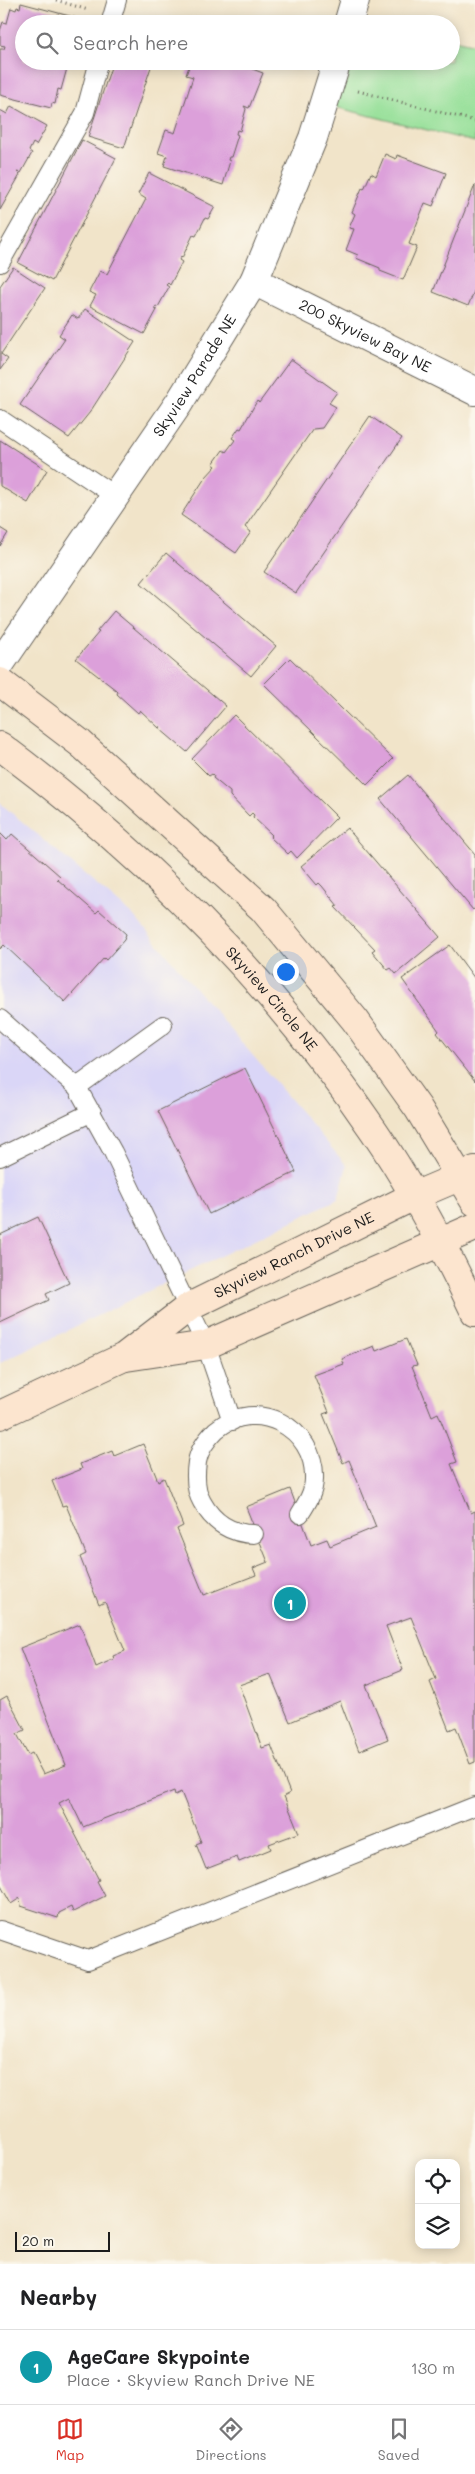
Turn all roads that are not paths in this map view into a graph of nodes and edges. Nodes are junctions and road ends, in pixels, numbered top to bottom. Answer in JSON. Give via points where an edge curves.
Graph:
{"nodes":[{"id":1,"x":117,"y":0,"type":"edge"},
{"id":2,"x":355,"y":0,"type":"edge"},
{"id":3,"x":113,"y":15,"type":"edge"},
{"id":4,"x":351,"y":15,"type":"edge"},
{"id":5,"x":97,"y":70,"type":"edge"},
{"id":6,"x":334,"y":73,"type":"edge"},
{"id":7,"x":0,"y":263,"type":"edge"},
{"id":8,"x":254,"y":281,"type":"junction"},
{"id":9,"x":475,"y":391,"type":"edge"},
{"id":10,"x":0,"y":419,"type":"edge"},
{"id":11,"x":115,"y":496,"type":"junction"},
{"id":12,"x":0,"y":664,"type":"edge"},
{"id":13,"x":0,"y":682,"type":"edge"},
{"id":14,"x":0,"y":746,"type":"edge"},
{"id":15,"x":0,"y":1019,"type":"edge"},
{"id":16,"x":163,"y":1025,"type":"dead end"},
{"id":17,"x":77,"y":1087,"type":"junction"},
{"id":18,"x":92,"y":1112,"type":"junction"},
{"id":19,"x":0,"y":1157,"type":"edge"},
{"id":20,"x":467,"y":1173,"type":"edge"},
{"id":21,"x":414,"y":1196,"type":"junction"},
{"id":22,"x":475,"y":1202,"type":"edge"},
{"id":23,"x":475,"y":1227,"type":"edge"},
{"id":24,"x":442,"y":1243,"type":"junction"},
{"id":25,"x":188,"y":1307,"type":"junction"},
{"id":26,"x":475,"y":1312,"type":"edge"},
{"id":27,"x":206,"y":1345,"type":"junction"},
{"id":28,"x":124,"y":1357,"type":"junction"},
{"id":29,"x":0,"y":1415,"type":"edge"},
{"id":30,"x":232,"y":1421,"type":"junction"},
{"id":31,"x":300,"y":1514,"type":"dead end"},
{"id":32,"x":254,"y":1534,"type":"dead end"},
{"id":33,"x":475,"y":1806,"type":"edge"},
{"id":34,"x":0,"y":1930,"type":"edge"}],
"edges":[{"from":1,"to":3,"type":"lane"},
{"from":2,"to":4,"type":"street"},
{"from":5,"to":7,"type":"lane","via":[[85,113]]},
{"from":6,"to":8,"type":"street","name":"Skyview Parade NE","via":[[313,138]]},
{"from":8,"to":9,"type":"street","name":"200 Skyview Bay NE"},
{"from":8,"to":11,"type":"street","name":"Skyview Parade NE","via":[[180,403]]},
{"from":10,"to":11,"type":"lane"},
{"from":11,"to":12,"type":"street","name":"Skyview Parade NE"},
{"from":13,"to":20,"type":"street","via":[[80,743],[262,909],[355,1020]]},
{"from":14,"to":21,"type":"street","name":"Skyview Circle NE","via":[[69,799],[223,942],[314,1050],[374,1131]]},
{"from":15,"to":17,"type":"lane"},
{"from":16,"to":17,"type":"lane"},
{"from":17,"to":18,"type":"lane"},
{"from":18,"to":19,"type":"lane"},
{"from":18,"to":25,"type":"lane"},
{"from":20,"to":21,"type":"street","name":"Skyview Ranch Drive NE"},
{"from":20,"to":22,"type":"street"},
{"from":21,"to":24,"type":"street","name":"Skyview Circle NE"},
{"from":21,"to":25,"type":"street","name":"Skyview Ranch Drive NE"},
{"from":23,"to":24,"type":"street","name":"Skyview Ranch Drive NE"},
{"from":24,"to":26,"type":"street","name":"Skyview Circle NE"},
{"from":24,"to":27,"type":"street","name":"Skyview Ranch Drive NE"},
{"from":25,"to":27,"type":"lane"},
{"from":25,"to":28,"type":"street","name":"Skyview Ranch Drive NE"},
{"from":27,"to":28,"type":"street","name":"Skyview Ranch Drive NE"},
{"from":27,"to":30,"type":"lane"},
{"from":28,"to":29,"type":"street","name":"Skyview Ranch Drive NE"},
{"from":30,"to":31,"type":"lane","via":[[243,1416],[279,1420],[295,1430],[306,1445],[313,1462],[314,1481],[310,1499]]},
{"from":30,"to":32,"type":"lane","via":[[208,1438],[198,1456],[195,1476],[199,1496],[209,1514],[225,1527]]},
{"from":33,"to":34,"type":"lane","via":[[88,1960]]}]}
